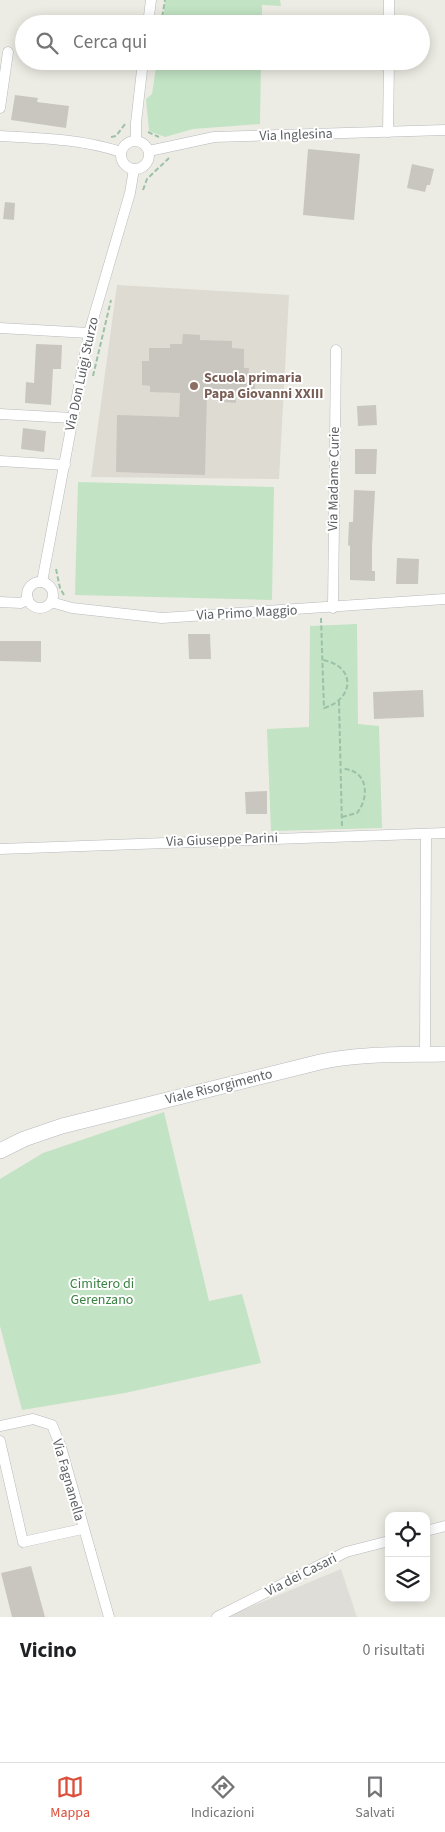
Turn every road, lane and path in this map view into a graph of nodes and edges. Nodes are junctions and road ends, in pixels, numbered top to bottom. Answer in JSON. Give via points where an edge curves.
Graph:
{"nodes":[{"id":1,"x":151,"y":0,"type":"edge"},
{"id":2,"x":165,"y":0,"type":"edge"},
{"id":3,"x":389,"y":0,"type":"edge"},
{"id":4,"x":149,"y":15,"type":"edge"},
{"id":5,"x":162,"y":15,"type":"edge"},
{"id":6,"x":389,"y":15,"type":"edge"},
{"id":7,"x":8,"y":52,"type":"dead end"},
{"id":8,"x":142,"y":70,"type":"edge"},
{"id":9,"x":389,"y":70,"type":"edge"},
{"id":10,"x":0,"y":108,"type":"edge"},
{"id":11,"x":445,"y":130,"type":"edge"},
{"id":12,"x":388,"y":132,"type":"junction"},
{"id":13,"x":0,"y":136,"type":"edge"},
{"id":14,"x":136,"y":140,"type":"junction"},
{"id":15,"x":167,"y":146,"type":"junction"},
{"id":16,"x":121,"y":152,"type":"junction"},
{"id":17,"x":149,"y":152,"type":"junction"},
{"id":18,"x":134,"y":169,"type":"junction"},
{"id":19,"x":141,"y":194,"type":"dead end"},
{"id":20,"x":113,"y":293,"type":"dead end"},
{"id":21,"x":0,"y":328,"type":"edge"},
{"id":22,"x":89,"y":333,"type":"junction"},
{"id":23,"x":336,"y":350,"type":"dead end"},
{"id":24,"x":91,"y":383,"type":"dead end"},
{"id":25,"x":0,"y":414,"type":"edge"},
{"id":26,"x":72,"y":418,"type":"junction"},
{"id":27,"x":0,"y":461,"type":"edge"},
{"id":28,"x":64,"y":465,"type":"junction"},
{"id":29,"x":56,"y":566,"type":"dead end"},
{"id":30,"x":42,"y":582,"type":"junction"},
{"id":31,"x":28,"y":599,"type":"junction"},
{"id":32,"x":445,"y":599,"type":"edge"},
{"id":33,"x":0,"y":602,"type":"edge"},
{"id":34,"x":51,"y":602,"type":"junction"},
{"id":35,"x":72,"y":608,"type":"junction"},
{"id":36,"x":333,"y":608,"type":"junction"},
{"id":37,"x":321,"y":609,"type":"junction"},
{"id":38,"x":322,"y":660,"type":"junction"},
{"id":39,"x":339,"y":701,"type":"junction"},
{"id":40,"x":342,"y":770,"type":"junction"},
{"id":41,"x":342,"y":817,"type":"junction"},
{"id":42,"x":445,"y":833,"type":"edge"},
{"id":43,"x":426,"y":834,"type":"junction"},
{"id":44,"x":342,"y":835,"type":"junction"},
{"id":45,"x":0,"y":849,"type":"edge"},
{"id":46,"x":425,"y":1054,"type":"junction"},
{"id":47,"x":445,"y":1054,"type":"edge"},
{"id":48,"x":0,"y":1151,"type":"edge"},
{"id":49,"x":0,"y":1426,"type":"edge"},
{"id":50,"x":0,"y":1441,"type":"edge"},
{"id":51,"x":445,"y":1526,"type":"edge"},
{"id":52,"x":82,"y":1530,"type":"junction"},
{"id":53,"x":430,"y":1530,"type":"edge"},
{"id":54,"x":385,"y":1542,"type":"edge"},
{"id":55,"x":109,"y":1617,"type":"edge"},
{"id":56,"x":217,"y":1617,"type":"edge"}],
"edges":[{"from":1,"to":4,"type":"street"},
{"from":2,"to":5,"type":"path"},
{"from":3,"to":6,"type":"street"},
{"from":7,"to":10,"type":"street"},
{"from":8,"to":14,"type":"street"},
{"from":9,"to":12,"type":"street"},
{"from":11,"to":12,"type":"street","name":"Via Inglesina"},
{"from":12,"to":15,"type":"street","name":"Via Inglesina","via":[[214,137]]},
{"from":13,"to":16,"type":"street","via":[[67,140]]},
{"from":14,"to":16,"type":"street","via":[[127,143]]},
{"from":14,"to":17,"type":"street","via":[[144,143]]},
{"from":15,"to":17,"type":"street","name":"Via Inglesina"},
{"from":15,"to":19,"type":"path","via":[[169,159],[147,179]]},
{"from":16,"to":18,"type":"street","via":[[122,162]]},
{"from":17,"to":18,"type":"street","via":[[147,163]]},
{"from":18,"to":22,"type":"street","name":"Via Don Luigi Sturzo"},
{"from":20,"to":24,"type":"path"},
{"from":21,"to":22,"type":"street"},
{"from":22,"to":26,"type":"street","name":"Via Don Luigi Sturzo"},
{"from":23,"to":36,"type":"street","name":"Via Madame Curie"},
{"from":25,"to":26,"type":"street"},
{"from":26,"to":28,"type":"street","name":"Via Don Luigi Sturzo"},
{"from":27,"to":28,"type":"street"},
{"from":28,"to":30,"type":"street","name":"Via Don Luigi Sturzo"},
{"from":29,"to":35,"type":"path","via":[[60,588],[73,600]]},
{"from":30,"to":31,"type":"street","via":[[29,588]]},
{"from":30,"to":34,"type":"street","via":[[52,590]]},
{"from":31,"to":33,"type":"street","via":[[21,603]]},
{"from":31,"to":34,"type":"street","via":[[33,606],[40,608]]},
{"from":32,"to":36,"type":"street","name":"Via Primo Maggio"},
{"from":34,"to":35,"type":"street","name":"Via Primo Maggio"},
{"from":35,"to":37,"type":"street","name":"Via Primo Maggio","via":[[162,618]]},
{"from":36,"to":37,"type":"street","name":"Via Primo Maggio"},
{"from":37,"to":38,"type":"path"},
{"from":38,"to":39,"type":"path","via":[[334,662],[346,674],[347,690]]},
{"from":38,"to":39,"type":"path","via":[[324,708]]},
{"from":39,"to":40,"type":"path"},
{"from":40,"to":41,"type":"path"},
{"from":40,"to":41,"type":"path","via":[[363,780],[366,800],[357,813]]},
{"from":41,"to":44,"type":"path"},
{"from":42,"to":43,"type":"street","name":"Via Giuseppe Parini"},
{"from":43,"to":44,"type":"street","name":"Via Giuseppe Parini"},
{"from":43,"to":46,"type":"street"},
{"from":44,"to":45,"type":"street","name":"Via Giuseppe Parini"},
{"from":46,"to":47,"type":"street","name":"Viale Risorgimento"},
{"from":46,"to":48,"type":"street","name":"Viale Risorgimento","via":[[345,1057],[320,1062],[62,1126]]},
{"from":49,"to":52,"type":"street","name":"Via Fagnanella","via":[[34,1419],[52,1425]]},
{"from":50,"to":52,"type":"street","name":"Via Fagnanella","via":[[23,1542]]},
{"from":51,"to":53,"type":"street"},
{"from":52,"to":55,"type":"street","name":"Via Fagnanella"},
{"from":54,"to":56,"type":"street","name":"Via dei Casari","via":[[346,1552]]}]}
